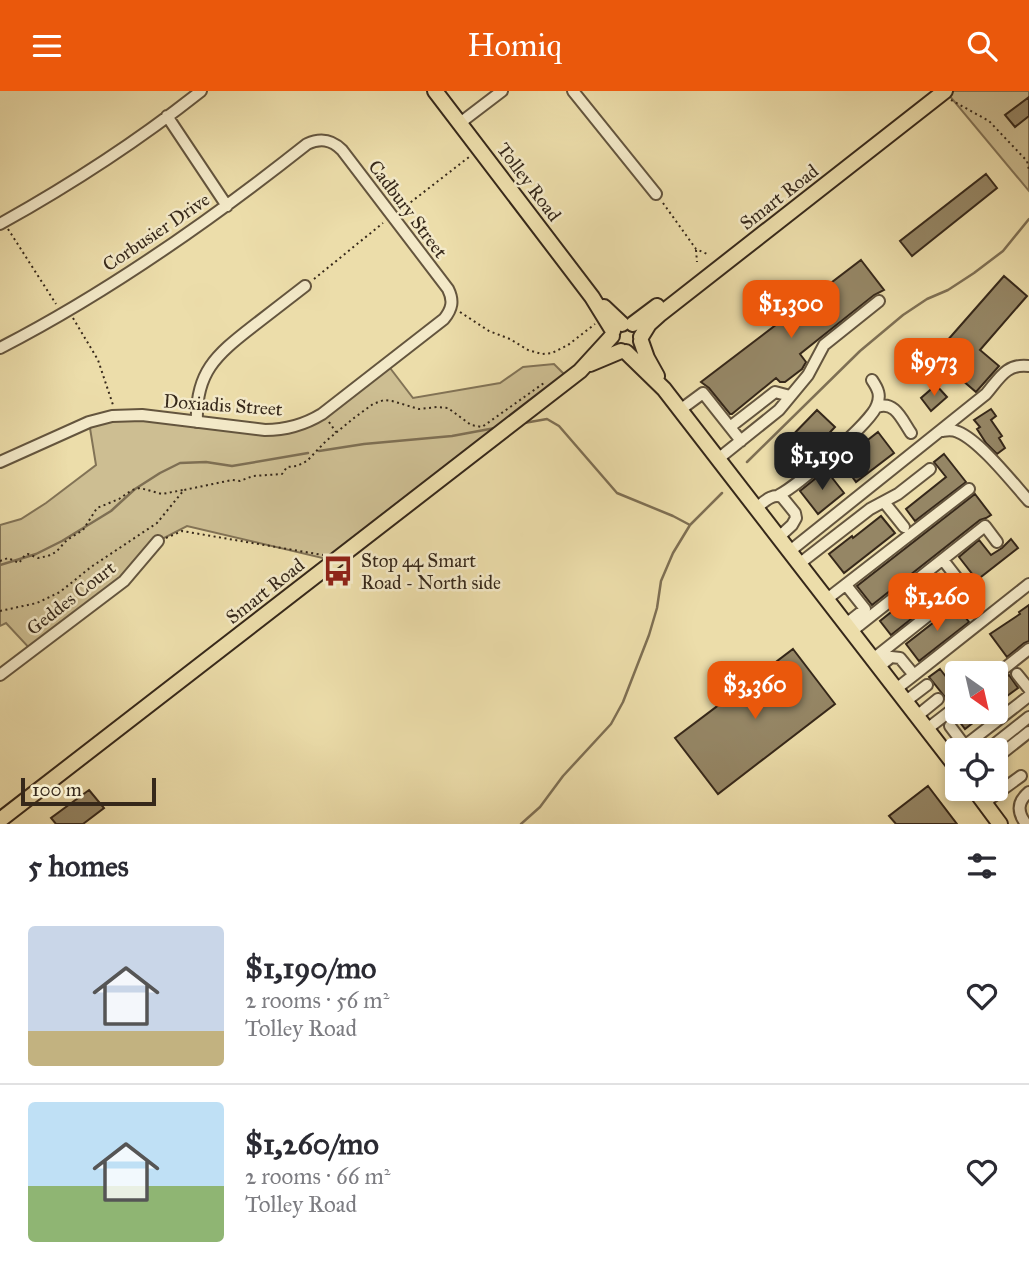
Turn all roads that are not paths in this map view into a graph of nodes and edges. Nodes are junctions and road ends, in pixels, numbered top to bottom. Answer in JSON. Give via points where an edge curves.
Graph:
{"nodes":[{"id":1,"x":201,"y":91,"type":"edge"},
{"id":2,"x":435,"y":91,"type":"edge"},
{"id":3,"x":502,"y":91,"type":"edge"},
{"id":4,"x":573,"y":91,"type":"edge"},
{"id":5,"x":934,"y":91,"type":"edge"},
{"id":6,"x":947,"y":95,"type":"edge"},
{"id":7,"x":167,"y":116,"type":"junction"},
{"id":8,"x":460,"y":123,"type":"junction"},
{"id":9,"x":326,"y":140,"type":"joint"},
{"id":10,"x":656,"y":194,"type":"road end"},
{"id":11,"x":227,"y":206,"type":"junction"},
{"id":12,"x":2,"y":223,"type":"edge"},
{"id":13,"x":305,"y":286,"type":"dead end"},
{"id":14,"x":878,"y":301,"type":"dead end"},
{"id":15,"x":452,"y":306,"type":"joint"},
{"id":16,"x":620,"y":329,"type":"junction"},
{"id":17,"x":641,"y":339,"type":"junction"},
{"id":18,"x":0,"y":348,"type":"edge"},
{"id":19,"x":624,"y":352,"type":"junction"},
{"id":20,"x":585,"y":366,"type":"junction"},
{"id":21,"x":1029,"y":366,"type":"edge"},
{"id":22,"x":872,"y":380,"type":"dead end"},
{"id":23,"x":664,"y":389,"type":"junction"},
{"id":24,"x":790,"y":396,"type":"junction"},
{"id":25,"x":877,"y":407,"type":"junction"},
{"id":26,"x":680,"y":410,"type":"junction"},
{"id":27,"x":197,"y":422,"type":"junction"},
{"id":28,"x":730,"y":427,"type":"junction"},
{"id":29,"x":942,"y":431,"type":"junction"},
{"id":30,"x":911,"y":433,"type":"dead end"},
{"id":31,"x":741,"y":441,"type":"junction"},
{"id":32,"x":718,"y":459,"type":"junction"},
{"id":33,"x":0,"y":462,"type":"edge"},
{"id":34,"x":930,"y":469,"type":"dead end"},
{"id":35,"x":969,"y":489,"type":"dead end"},
{"id":36,"x":779,"y":495,"type":"junction"},
{"id":37,"x":1029,"y":501,"type":"edge"},
{"id":38,"x":884,"y":502,"type":"junction"},
{"id":39,"x":756,"y":508,"type":"junction"},
{"id":40,"x":904,"y":527,"type":"dead end"},
{"id":41,"x":779,"y":537,"type":"junction"},
{"id":42,"x":158,"y":541,"type":"road end"},
{"id":43,"x":997,"y":542,"type":"dead end"},
{"id":44,"x":790,"y":551,"type":"junction"},
{"id":45,"x":943,"y":560,"type":"junction"},
{"id":46,"x":799,"y":563,"type":"junction"},
{"id":47,"x":1029,"y":584,"type":"edge"},
{"id":48,"x":846,"y":585,"type":"junction"},
{"id":49,"x":827,"y":599,"type":"junction"},
{"id":50,"x":849,"y":627,"type":"junction"},
{"id":51,"x":1029,"y":649,"type":"edge"},
{"id":52,"x":876,"y":663,"type":"junction"},
{"id":53,"x":1008,"y":666,"type":"edge"},
{"id":54,"x":1017,"y":674,"type":"dead end"},
{"id":55,"x":0,"y":675,"type":"edge"},
{"id":56,"x":914,"y":675,"type":"junction"},
{"id":57,"x":927,"y":685,"type":"dead end"},
{"id":58,"x":896,"y":689,"type":"junction"},
{"id":59,"x":1029,"y":689,"type":"edge"},
{"id":60,"x":1029,"y":696,"type":"edge"},
{"id":61,"x":938,"y":699,"type":"dead end"},
{"id":62,"x":906,"y":701,"type":"junction"},
{"id":63,"x":1008,"y":709,"type":"edge"},
{"id":64,"x":917,"y":716,"type":"junction"},
{"id":65,"x":945,"y":716,"type":"edge"},
{"id":66,"x":1028,"y":718,"type":"edge"},
{"id":67,"x":987,"y":725,"type":"edge"},
{"id":68,"x":950,"y":726,"type":"dead end"},
{"id":69,"x":928,"y":729,"type":"junction"},
{"id":70,"x":1029,"y":731,"type":"edge"},
{"id":71,"x":953,"y":738,"type":"edge"},
{"id":72,"x":974,"y":738,"type":"edge"},
{"id":73,"x":1003,"y":738,"type":"edge"},
{"id":74,"x":1008,"y":740,"type":"edge"},
{"id":75,"x":945,"y":744,"type":"edge"},
{"id":76,"x":1008,"y":748,"type":"edge"},
{"id":77,"x":1021,"y":776,"type":"dead end"},
{"id":78,"x":1029,"y":792,"type":"edge"},
{"id":79,"x":984,"y":803,"type":"joint"},
{"id":80,"x":0,"y":820,"type":"edge"},
{"id":81,"x":1000,"y":824,"type":"edge"},
{"id":82,"x":1026,"y":824,"type":"edge"}],
"edges":[{"from":1,"to":7,"type":"street"},
{"from":2,"to":8,"type":"main road","name":"Tolley Road"},
{"from":3,"to":8,"type":"street"},
{"from":4,"to":10,"type":"street"},
{"from":5,"to":16,"type":"main road","name":"Smart Road"},
{"from":6,"to":17,"type":"main road","name":"Smart Road","via":[[659,314]]},
{"from":7,"to":11,"type":"street"},
{"from":7,"to":12,"type":"street"},
{"from":8,"to":16,"type":"main road","name":"Tolley Road"},
{"from":9,"to":11,"type":"street","name":"Corbusier Drive","via":[[307,144]]},
{"from":9,"to":15,"type":"street","name":"Cadbury Street","via":[[342,150],[448,289]]},
{"from":11,"to":18,"type":"street","name":"Corbusier Drive","via":[[65,312]]},
{"from":13,"to":27,"type":"street","via":[[218,355],[198,395]]},
{"from":14,"to":24,"type":"street","via":[[824,345]]},
{"from":15,"to":27,"type":"street","name":"Doxiadis Street","via":[[444,319],[322,414],[302,424],[276,430]]},
{"from":16,"to":17,"type":"main road","via":[[640,331]]},
{"from":16,"to":19,"type":"main road","via":[[612,341]]},
{"from":16,"to":20,"type":"main road","name":"Smart Road"},
{"from":17,"to":19,"type":"main road","via":[[636,349]]},
{"from":17,"to":23,"type":"main road"},
{"from":19,"to":20,"type":"main road","name":"Smart Road"},
{"from":19,"to":23,"type":"main road"},
{"from":20,"to":80,"type":"main road","name":"Smart Road"},
{"from":21,"to":29,"type":"street","via":[[1007,369],[986,394]]},
{"from":22,"to":25,"type":"street","via":[[879,391]]},
{"from":23,"to":26,"type":"main road"},
{"from":24,"to":28,"type":"street","via":[[775,392]]},
{"from":24,"to":31,"type":"street"},
{"from":25,"to":30,"type":"street","via":[[892,407]]},
{"from":25,"to":36,"type":"street","via":[[822,462]]},
{"from":26,"to":28,"type":"street","via":[[703,393]]},
{"from":26,"to":32,"type":"main road"},
{"from":27,"to":33,"type":"street","name":"Doxiadis Street","via":[[131,414],[101,418]]},
{"from":28,"to":31,"type":"street"},
{"from":29,"to":37,"type":"street","via":[[958,432],[976,445]]},
{"from":29,"to":44,"type":"street"},
{"from":31,"to":32,"type":"street"},
{"from":32,"to":39,"type":"main road"},
{"from":34,"to":38,"type":"street"},
{"from":35,"to":48,"type":"street"},
{"from":36,"to":39,"type":"street"},
{"from":36,"to":41,"type":"street","via":[[796,518]]},
{"from":38,"to":40,"type":"street"},
{"from":38,"to":46,"type":"street"},
{"from":39,"to":41,"type":"main road"},
{"from":41,"to":44,"type":"main road"},
{"from":42,"to":55,"type":"street","name":"Geddes Court","via":[[124,581]]},
{"from":43,"to":45,"type":"street","via":[[985,526]]},
{"from":44,"to":46,"type":"main road"},
{"from":45,"to":50,"type":"street"},
{"from":45,"to":52,"type":"street","via":[[964,587]]},
{"from":46,"to":49,"type":"main road"},
{"from":47,"to":56,"type":"street"},
{"from":48,"to":49,"type":"street"},
{"from":48,"to":50,"type":"street","via":[[864,609]]},
{"from":49,"to":50,"type":"main road"},
{"from":50,"to":52,"type":"main road"},
{"from":51,"to":53,"type":"street"},
{"from":52,"to":56,"type":"street","via":[[900,658]]},
{"from":52,"to":58,"type":"main road"},
{"from":54,"to":59,"type":"street"},
{"from":56,"to":58,"type":"street"},
{"from":57,"to":62,"type":"street"},
{"from":58,"to":62,"type":"main road"},
{"from":60,"to":63,"type":"street"},
{"from":61,"to":64,"type":"street"},
{"from":62,"to":64,"type":"main road"},
{"from":64,"to":69,"type":"main road"},
{"from":65,"to":69,"type":"street"},
{"from":66,"to":73,"type":"street"},
{"from":66,"to":74,"type":"street"},
{"from":67,"to":72,"type":"street"},
{"from":68,"to":71,"type":"street"},
{"from":69,"to":75,"type":"main road"},
{"from":70,"to":76,"type":"street"},
{"from":77,"to":79,"type":"street"},
{"from":78,"to":82,"type":"street","via":[[1019,807]]},
{"from":79,"to":81,"type":"main road"}]}
